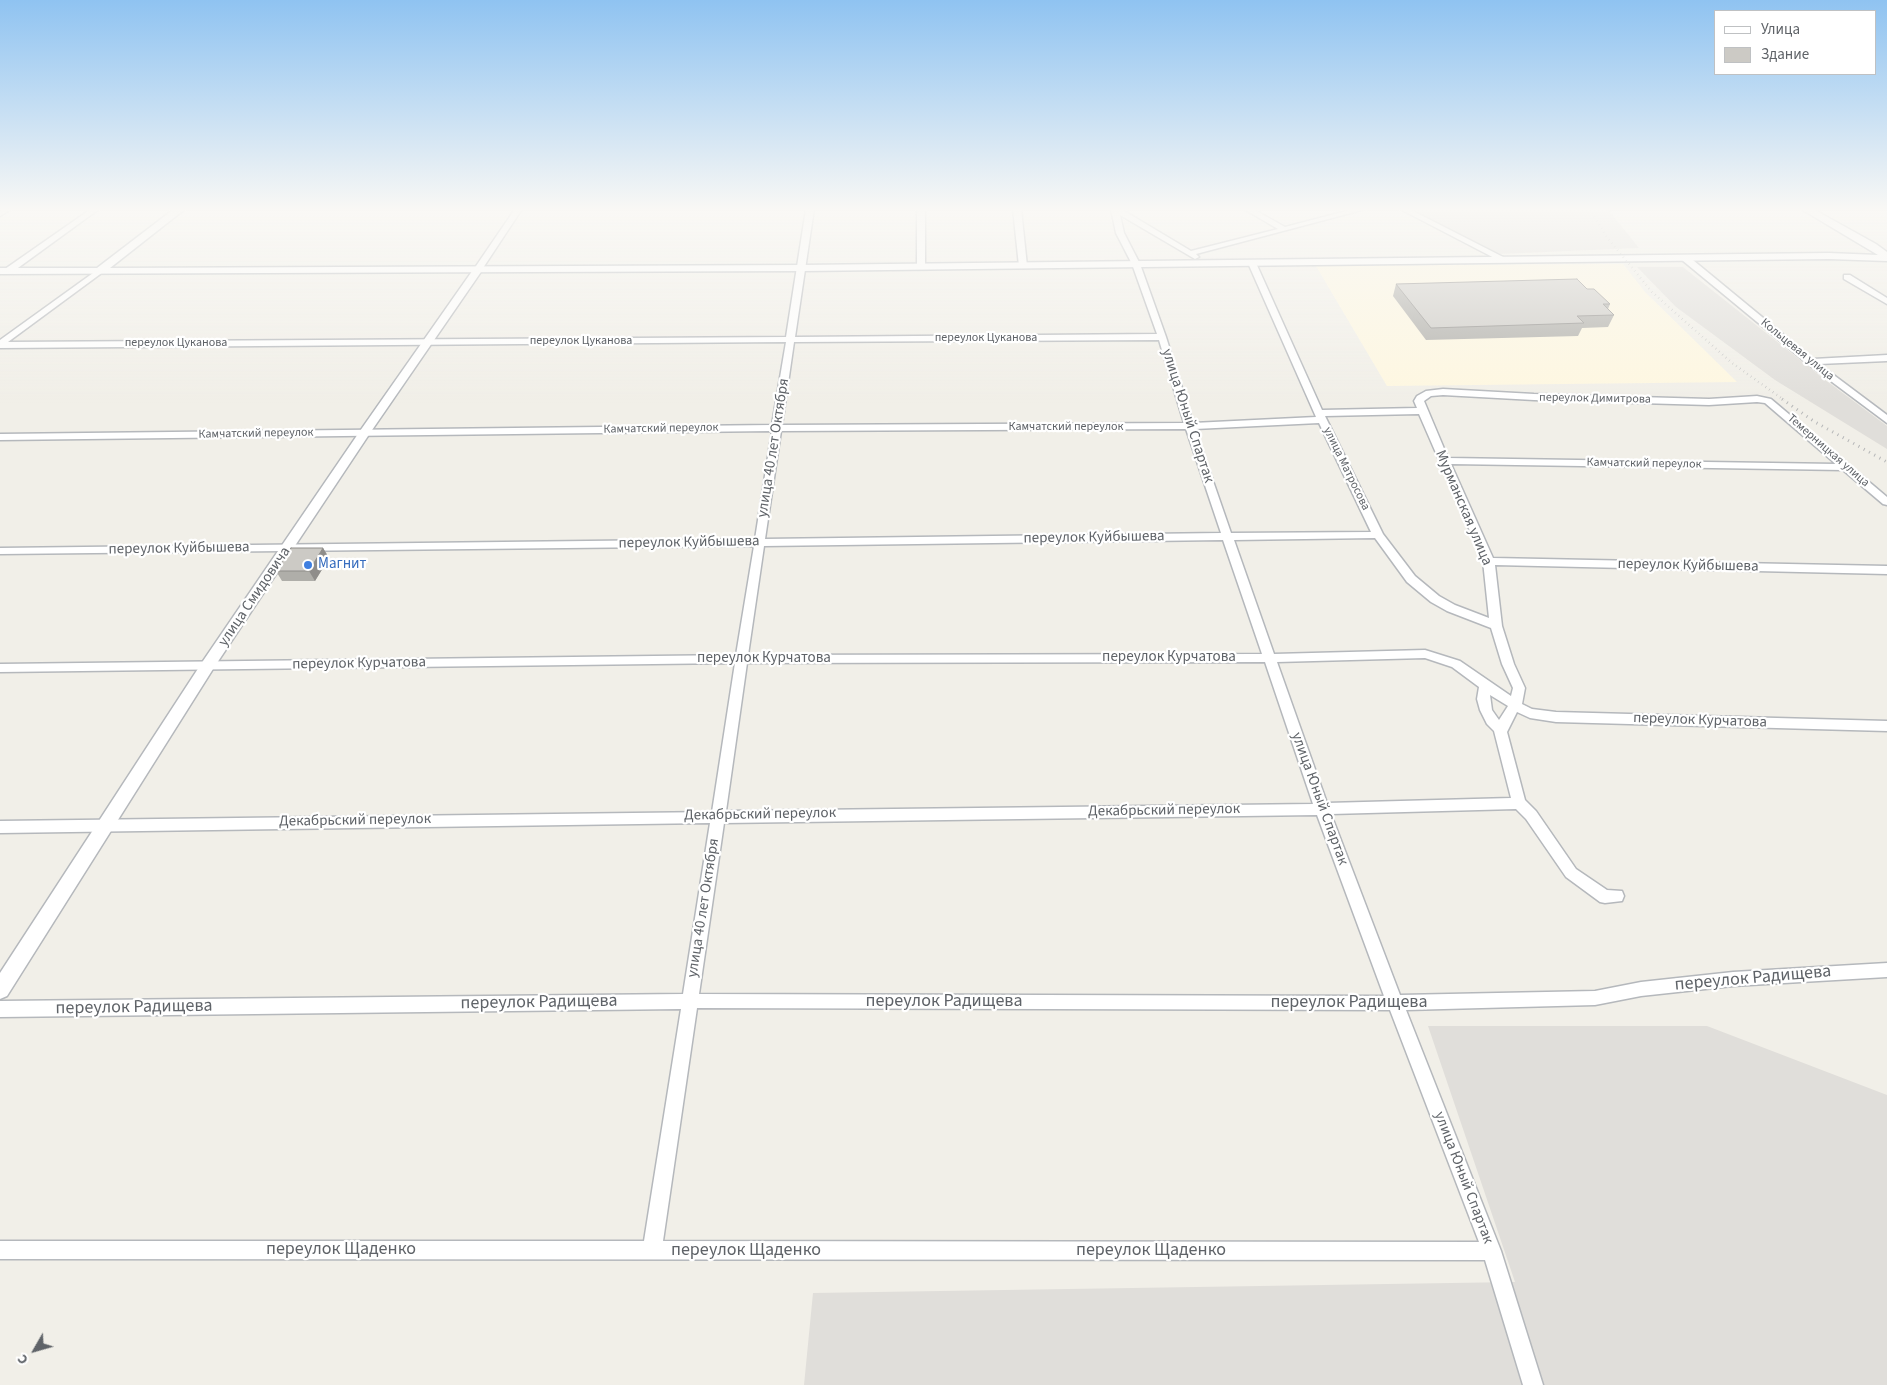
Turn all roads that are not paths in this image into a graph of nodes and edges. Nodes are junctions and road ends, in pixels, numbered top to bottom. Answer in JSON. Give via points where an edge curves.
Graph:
{"nodes":[{"id":1,"x":95,"y":274,"type":"edge"},
{"id":2,"x":475,"y":274,"type":"edge"},
{"id":3,"x":801,"y":274,"type":"edge"},
{"id":4,"x":1139,"y":274,"type":"edge"},
{"id":5,"x":1257,"y":274,"type":"edge"},
{"id":6,"x":1704,"y":274,"type":"edge"},
{"id":7,"x":1847,"y":277,"type":"dead end"},
{"id":8,"x":1887,"y":302,"type":"edge"},
{"id":9,"x":1162,"y":337,"type":"junction"},
{"id":10,"x":791,"y":340,"type":"junction"},
{"id":11,"x":427,"y":342,"type":"junction"},
{"id":12,"x":0,"y":344,"type":"edge"},
{"id":13,"x":1887,"y":358,"type":"edge"},
{"id":14,"x":1811,"y":362,"type":"junction"},
{"id":15,"x":1423,"y":395,"type":"joint"},
{"id":16,"x":1768,"y":401,"type":"joint"},
{"id":17,"x":1422,"y":411,"type":"junction"},
{"id":18,"x":1320,"y":417,"type":"junction"},
{"id":19,"x":1887,"y":420,"type":"edge"},
{"id":20,"x":1190,"y":426,"type":"junction"},
{"id":21,"x":777,"y":428,"type":"junction"},
{"id":22,"x":364,"y":433,"type":"junction"},
{"id":23,"x":0,"y":437,"type":"edge"},
{"id":24,"x":1444,"y":461,"type":"junction"},
{"id":25,"x":1844,"y":467,"type":"junction"},
{"id":26,"x":1887,"y":502,"type":"edge"},
{"id":27,"x":1378,"y":535,"type":"junction"},
{"id":28,"x":1227,"y":536,"type":"junction"},
{"id":29,"x":760,"y":542,"type":"junction"},
{"id":30,"x":288,"y":548,"type":"junction"},
{"id":31,"x":0,"y":551,"type":"edge"},
{"id":32,"x":1489,"y":561,"type":"junction"},
{"id":33,"x":1887,"y":570,"type":"edge"},
{"id":34,"x":1496,"y":626,"type":"junction"},
{"id":35,"x":1269,"y":658,"type":"junction"},
{"id":36,"x":742,"y":659,"type":"junction"},
{"id":37,"x":208,"y":665,"type":"junction"},
{"id":38,"x":0,"y":668,"type":"edge"},
{"id":39,"x":1485,"y":686,"type":"junction"},
{"id":40,"x":1515,"y":705,"type":"junction"},
{"id":41,"x":1887,"y":726,"type":"edge"},
{"id":42,"x":1501,"y":730,"type":"junction"},
{"id":43,"x":1519,"y":803,"type":"junction"},
{"id":44,"x":1322,"y":809,"type":"junction"},
{"id":45,"x":718,"y":816,"type":"junction"},
{"id":46,"x":106,"y":825,"type":"junction"},
{"id":47,"x":0,"y":827,"type":"edge"},
{"id":48,"x":1617,"y":896,"type":"dead end"},
{"id":49,"x":1887,"y":970,"type":"edge"},
{"id":50,"x":0,"y":990,"type":"edge"},
{"id":51,"x":690,"y":1002,"type":"junction"},
{"id":52,"x":1394,"y":1004,"type":"junction"},
{"id":53,"x":0,"y":1009,"type":"edge"},
{"id":54,"x":0,"y":1250,"type":"edge"},
{"id":55,"x":652,"y":1250,"type":"junction"},
{"id":56,"x":1492,"y":1251,"type":"junction"},
{"id":57,"x":1533,"y":1385,"type":"edge"}],
"edges":[{"from":1,"to":12,"type":"street"},
{"from":2,"to":11,"type":"street","name":"улица Смидовича"},
{"from":3,"to":10,"type":"street","name":"улица 40 лет Октября"},
{"from":4,"to":9,"type":"street","name":"улица Юный Спартак"},
{"from":5,"to":18,"type":"street","name":"улица Матросова"},
{"from":6,"to":14,"type":"street","name":"Кольцевая улица"},
{"from":7,"to":8,"type":"street"},
{"from":9,"to":10,"type":"street","name":"переулок Цуканова"},
{"from":9,"to":20,"type":"street","name":"улица Юный Спартак"},
{"from":10,"to":11,"type":"street","name":"переулок Цуканова"},
{"from":10,"to":21,"type":"street","name":"улица 40 лет Октября"},
{"from":11,"to":12,"type":"street","name":"переулок Цуканова"},
{"from":11,"to":22,"type":"street","name":"улица Смидовича"},
{"from":13,"to":14,"type":"street"},
{"from":14,"to":19,"type":"street","name":"Кольцевая улица"},
{"from":15,"to":16,"type":"street","name":"переулок Димитрова","via":[[1443,392],[1708,402]]},
{"from":15,"to":17,"type":"street","name":"Мурманская улица","via":[[1419,401]]},
{"from":16,"to":25,"type":"street","name":"Темерницкая улица"},
{"from":17,"to":18,"type":"street"},
{"from":17,"to":24,"type":"street","name":"Мурманская улица"},
{"from":18,"to":20,"type":"street","name":"Камчатский переулок"},
{"from":18,"to":27,"type":"street","name":"улица Матросова"},
{"from":20,"to":21,"type":"street","name":"Камчатский переулок"},
{"from":20,"to":28,"type":"street","name":"улица Юный Спартак"},
{"from":21,"to":22,"type":"street","name":"Камчатский переулок"},
{"from":21,"to":29,"type":"street","name":"улица 40 лет Октября"},
{"from":22,"to":23,"type":"street","name":"Камчатский переулок"},
{"from":22,"to":30,"type":"street","name":"улица Смидовича"},
{"from":24,"to":25,"type":"street","name":"Камчатский переулок"},
{"from":24,"to":32,"type":"street","name":"Мурманская улица"},
{"from":25,"to":26,"type":"street","name":"Темерницкая улица"},
{"from":27,"to":28,"type":"street","name":"переулок Куйбышева"},
{"from":27,"to":34,"type":"street","name":"улица Матросова","via":[[1411,579],[1435,599]]},
{"from":28,"to":29,"type":"street","name":"переулок Куйбышева"},
{"from":28,"to":35,"type":"street","name":"улица Юный Спартак"},
{"from":29,"to":30,"type":"street","name":"переулок Куйбышева"},
{"from":29,"to":36,"type":"street","name":"улица 40 лет Октября"},
{"from":30,"to":31,"type":"street","name":"переулок Куйбышева"},
{"from":30,"to":37,"type":"street","name":"улица Смидовича"},
{"from":32,"to":33,"type":"street","name":"переулок Куйбышева"},
{"from":32,"to":34,"type":"street","name":"Мурманская улица"},
{"from":34,"to":40,"type":"street","name":"Мурманская улица","via":[[1519,688]]},
{"from":35,"to":36,"type":"street","name":"переулок Курчатова"},
{"from":35,"to":39,"type":"street","name":"переулок Курчатова","via":[[1425,654],[1456,664]]},
{"from":35,"to":44,"type":"street","name":"улица Юный Спартак"},
{"from":36,"to":37,"type":"street","name":"переулок Курчатова"},
{"from":36,"to":45,"type":"street","name":"улица 40 лет Октября"},
{"from":37,"to":38,"type":"street","name":"переулок Курчатова"},
{"from":37,"to":46,"type":"street","name":"улица Смидовича"},
{"from":39,"to":40,"type":"street","name":"переулок Курчатова"},
{"from":39,"to":42,"type":"street","via":[[1483,699],[1486,710]]},
{"from":40,"to":41,"type":"street","name":"переулок Курчатова","via":[[1530,713],[1556,717]]},
{"from":40,"to":42,"type":"street","name":"Мурманская улица"},
{"from":42,"to":43,"type":"street"},
{"from":43,"to":44,"type":"street","name":"Декабрьский переулок"},
{"from":43,"to":48,"type":"street","via":[[1531,814],[1571,873],[1605,897]]},
{"from":44,"to":45,"type":"street","name":"Декабрьский переулок"},
{"from":44,"to":52,"type":"street","name":"улица Юный Спартак"},
{"from":45,"to":46,"type":"street","name":"Декабрьский переулок"},
{"from":45,"to":51,"type":"street","name":"улица 40 лет Октября"},
{"from":46,"to":47,"type":"street","name":"Декабрьский переулок"},
{"from":46,"to":50,"type":"street","name":"улица Смидовича"},
{"from":49,"to":52,"type":"street","name":"переулок Радищева","via":[[1734,979],[1641,989],[1596,998]]},
{"from":51,"to":52,"type":"street","name":"переулок Радищева"},
{"from":51,"to":53,"type":"street","name":"переулок Радищева"},
{"from":51,"to":55,"type":"street","name":"улица 40 лет Октября"},
{"from":52,"to":56,"type":"street","name":"улица Юный Спартак"},
{"from":54,"to":55,"type":"street","name":"переулок Щаденко"},
{"from":55,"to":56,"type":"street","name":"переулок Щаденко"},
{"from":56,"to":57,"type":"street","name":"улица Юный Спартак"}]}
